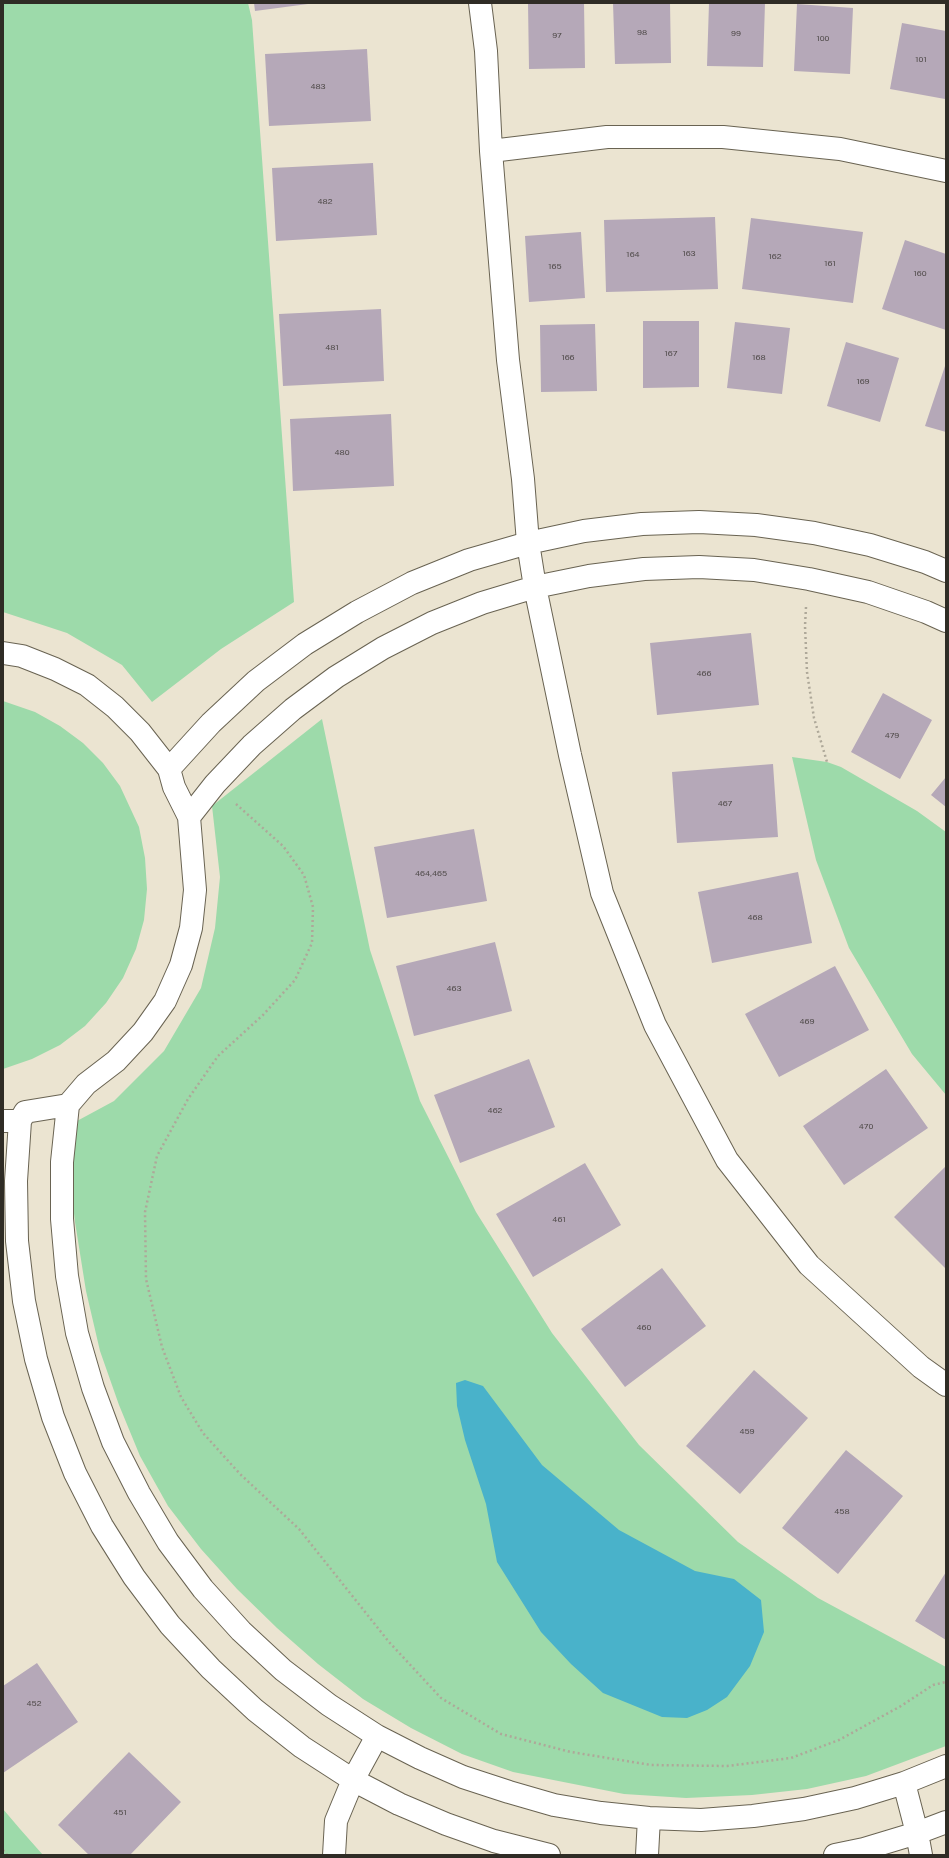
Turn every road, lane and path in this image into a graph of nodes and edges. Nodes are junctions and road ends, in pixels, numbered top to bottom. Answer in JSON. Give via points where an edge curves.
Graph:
{"nodes":[{"id":1,"x":480,"y":3,"type":"edge"},
{"id":2,"x":491,"y":151,"type":"junction"},
{"id":3,"x":946,"y":172,"type":"edge"},
{"id":4,"x":528,"y":543,"type":"junction"},
{"id":5,"x":946,"y":571,"type":"edge"},
{"id":6,"x":809,"y":578,"type":"junction"},
{"id":7,"x":535,"y":587,"type":"junction"},
{"id":8,"x":946,"y":621,"type":"edge"},
{"id":9,"x":3,"y":653,"type":"edge"},
{"id":10,"x":827,"y":762,"type":"dead end"},
{"id":11,"x":170,"y":769,"type":"junction"},
{"id":12,"x":215,"y":784,"type":"junction"},
{"id":13,"x":189,"y":817,"type":"junction"},
{"id":14,"x":68,"y":1105,"type":"junction"},
{"id":15,"x":12,"y":1121,"type":"edge"},
{"id":16,"x":946,"y":1385,"type":"edge"},
{"id":17,"x":946,"y":1682,"type":"edge"},
{"id":18,"x":377,"y":1736,"type":"junction"},
{"id":19,"x":946,"y":1766,"type":"edge"},
{"id":20,"x":353,"y":1780,"type":"junction"},
{"id":21,"x":904,"y":1782,"type":"junction"},
{"id":22,"x":649,"y":1818,"type":"junction"},
{"id":23,"x":946,"y":1822,"type":"edge"},
{"id":24,"x":917,"y":1833,"type":"junction"},
{"id":25,"x":3,"y":1850,"type":"edge"},
{"id":26,"x":7,"y":1855,"type":"edge"},
{"id":27,"x":334,"y":1855,"type":"edge"},
{"id":28,"x":550,"y":1855,"type":"edge"},
{"id":29,"x":647,"y":1855,"type":"edge"},
{"id":30,"x":835,"y":1855,"type":"edge"},
{"id":31,"x":921,"y":1855,"type":"edge"}],
"edges":[{"from":1,"to":2,"type":"street","via":[[486,51]]},
{"from":2,"to":3,"type":"street","via":[[607,137],[723,136],[840,148]]},
{"from":2,"to":4,"type":"street","via":[[508,360]]},
{"from":4,"to":5,"type":"street","via":[[584,531],[642,524],[699,522],[756,525],[814,533],[870,545]]},
{"from":4,"to":7,"type":"street"},
{"from":4,"to":11,"type":"street","via":[[469,560],[412,583],[357,612],[305,644],[256,681],[211,723]]},
{"from":6,"to":7,"type":"street","via":[[754,570],[699,567],[589,576]]},
{"from":6,"to":8,"type":"street","via":[[868,592]]},
{"from":6,"to":10,"type":"path","via":[[805,626],[807,672],[814,718]]},
{"from":7,"to":12,"type":"street","via":[[482,603],[383,648],[336,677],[293,709],[252,745]]},
{"from":7,"to":16,"type":"street","via":[[575,780],[602,893],[655,1025],[727,1160],[809,1265],[921,1367]]},
{"from":9,"to":11,"type":"street","via":[[22,656],[86,685],[120,712]]},
{"from":11,"to":13,"type":"street","via":[[174,786]]},
{"from":12,"to":13,"type":"street"},
{"from":12,"to":17,"type":"path","via":[[283,846],[304,874],[313,907],[312,943],[295,980],[263,1015],[218,1056],[188,1099],[157,1156],[145,1212],[146,1279],[162,1347],[181,1397],[203,1432],[240,1474],[299,1529],[389,1642],[441,1698],[501,1734],[571,1752],[651,1765],[734,1765],[791,1758],[839,1740],[933,1685]]},
{"from":13,"to":14,"type":"street","via":[[195,890],[191,928],[181,965],[165,1001],[143,1032],[116,1061],[86,1084]]},
{"from":14,"to":15,"type":"street","via":[[25,1112]]},
{"from":14,"to":18,"type":"street","via":[[62,1162],[62,1219],[67,1276],[76,1326],[93,1388],[138,1493],[168,1542],[203,1589],[241,1631],[283,1670],[329,1705]]},
{"from":15,"to":20,"type":"street","via":[[17,1233],[24,1301],[36,1359],[53,1417],[75,1473],[102,1526],[134,1577],[170,1625],[211,1669],[255,1710],[302,1747]]},
{"from":18,"to":20,"type":"street"},
{"from":18,"to":22,"type":"street","via":[[463,1777],[508,1792],[570,1808]]},
{"from":19,"to":21,"type":"street"},
{"from":20,"to":27,"type":"street","via":[[336,1820]]},
{"from":20,"to":28,"type":"street","via":[[399,1804],[446,1824],[494,1841]]},
{"from":21,"to":22,"type":"street","via":[[854,1798],[804,1809],[708,1819]]},
{"from":21,"to":24,"type":"street"},
{"from":22,"to":29,"type":"street"},
{"from":23,"to":24,"type":"street"},
{"from":24,"to":30,"type":"street"},
{"from":24,"to":31,"type":"street"},
{"from":25,"to":26,"type":"path"}]}
